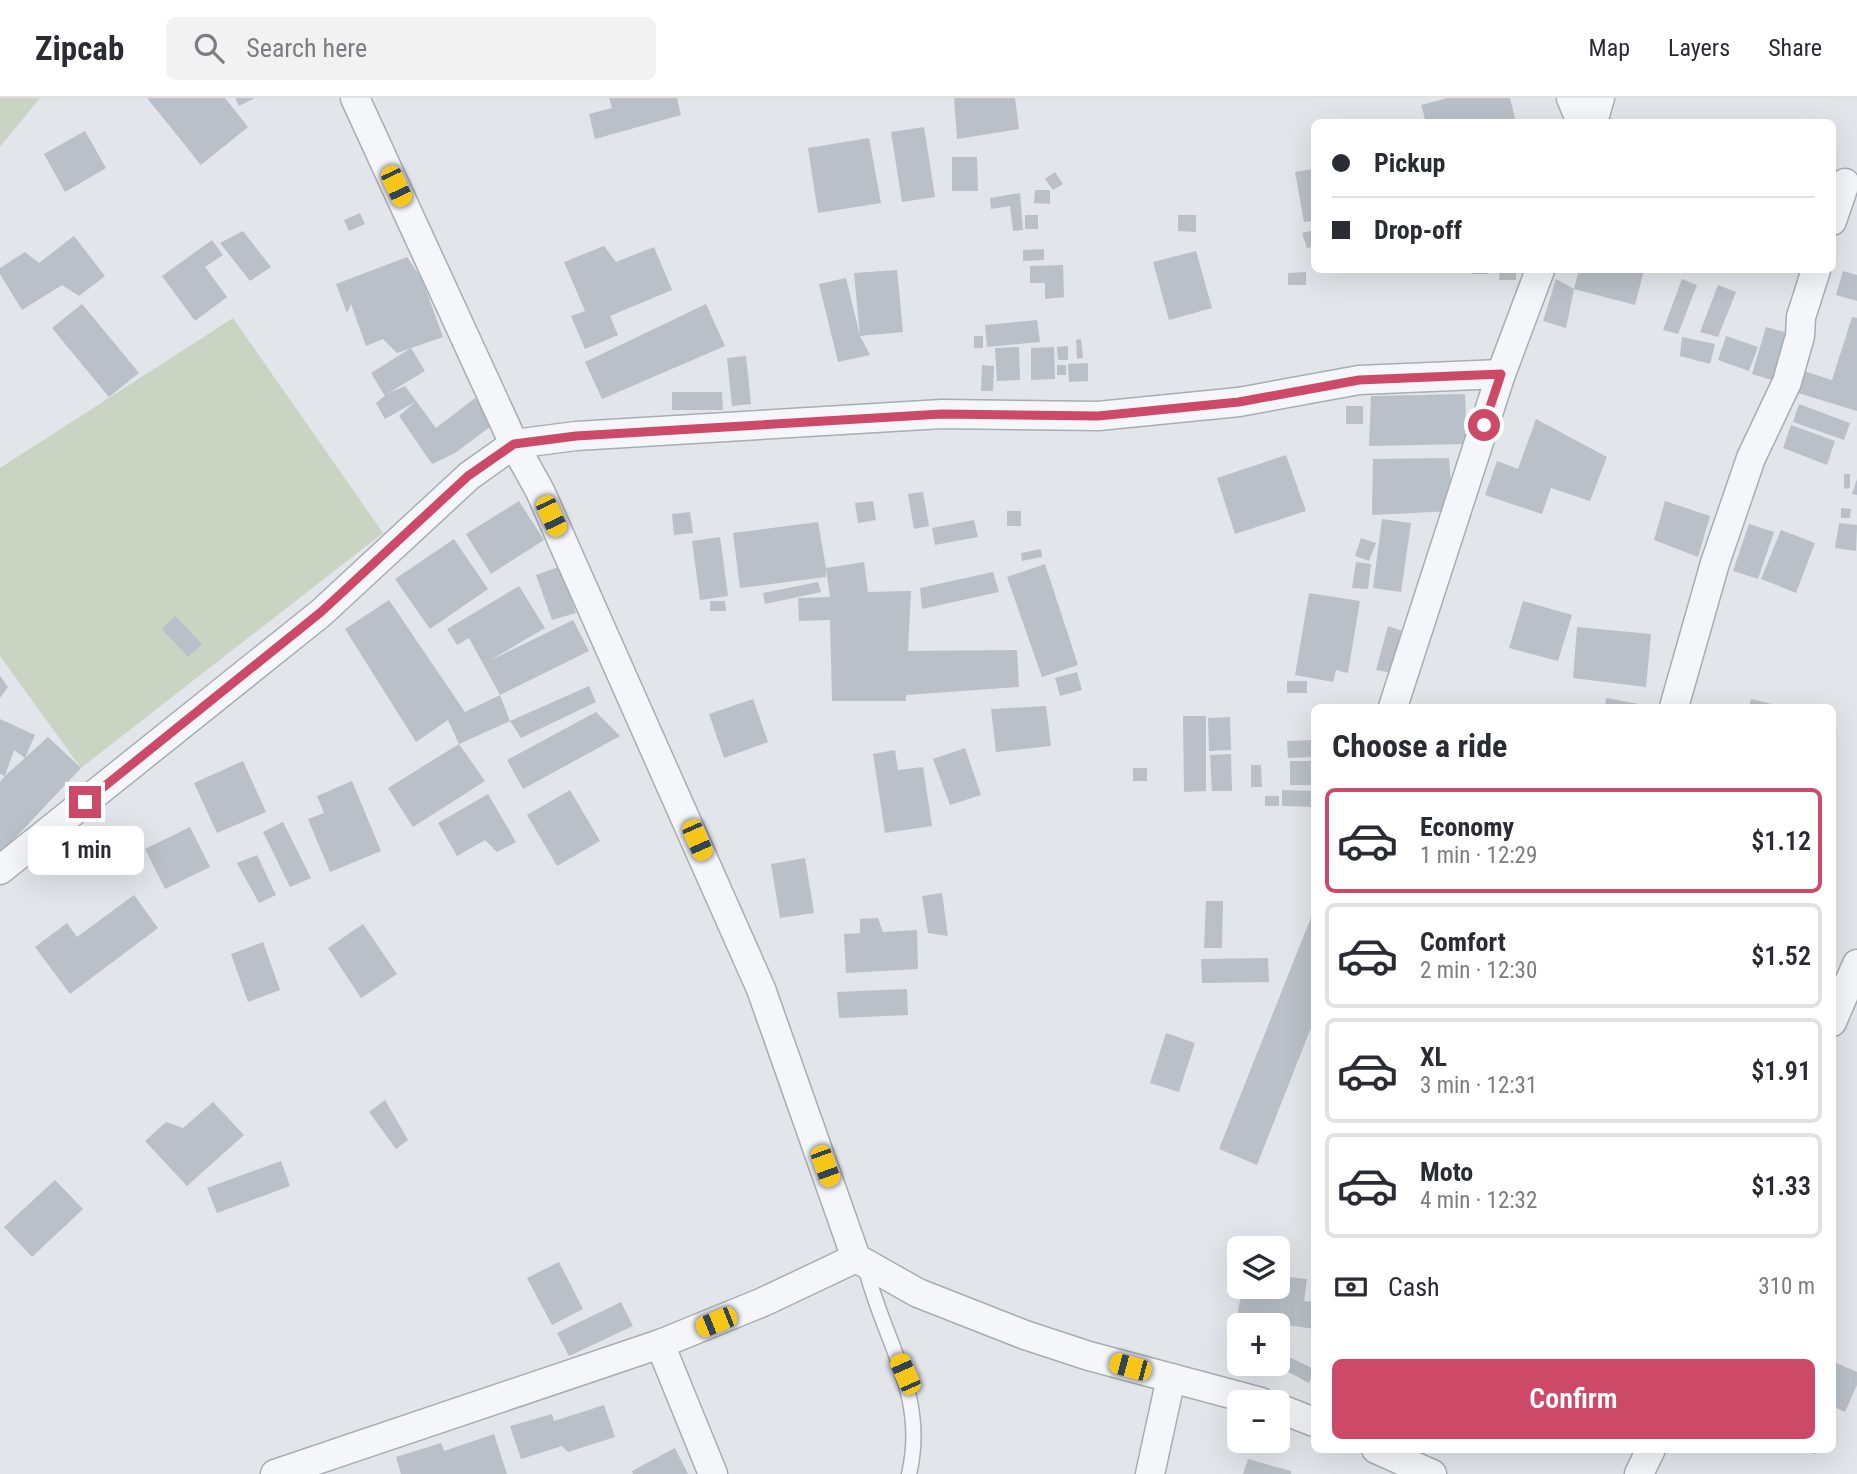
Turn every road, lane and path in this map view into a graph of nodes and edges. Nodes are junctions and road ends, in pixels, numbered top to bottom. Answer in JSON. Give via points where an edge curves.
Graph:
{"nodes":[{"id":1,"x":355,"y":98,"type":"edge"},
{"id":2,"x":1571,"y":98,"type":"edge"},
{"id":3,"x":1600,"y":98,"type":"edge"},
{"id":4,"x":1580,"y":119,"type":"edge"},
{"id":5,"x":1595,"y":119,"type":"edge"},
{"id":6,"x":1845,"y":183,"type":"edge"},
{"id":7,"x":1836,"y":209,"type":"edge"},
{"id":8,"x":1539,"y":273,"type":"edge"},
{"id":9,"x":1815,"y":273,"type":"edge"},
{"id":10,"x":1501,"y":374,"type":"junction"},
{"id":11,"x":514,"y":444,"type":"junction"},
{"id":12,"x":1394,"y":704,"type":"edge"},
{"id":13,"x":1675,"y":704,"type":"edge"},
{"id":14,"x":0,"y":870,"type":"edge"},
{"id":15,"x":1857,"y":964,"type":"edge"},
{"id":16,"x":1836,"y":1013,"type":"edge"},
{"id":17,"x":860,"y":1262,"type":"junction"},
{"id":18,"x":660,"y":1344,"type":"junction"},
{"id":19,"x":1171,"y":1378,"type":"junction"},
{"id":20,"x":1227,"y":1393,"type":"edge"},
{"id":21,"x":1290,"y":1413,"type":"edge"},
{"id":22,"x":1311,"y":1421,"type":"edge"},
{"id":23,"x":1385,"y":1453,"type":"edge"},
{"id":24,"x":1649,"y":1453,"type":"edge"},
{"id":25,"x":275,"y":1474,"type":"edge"},
{"id":26,"x":713,"y":1474,"type":"edge"},
{"id":27,"x":909,"y":1474,"type":"edge"},
{"id":28,"x":1150,"y":1474,"type":"edge"},
{"id":29,"x":1432,"y":1474,"type":"edge"},
{"id":30,"x":1639,"y":1474,"type":"edge"}],
"edges":[{"from":1,"to":11,"type":"street"},
{"from":2,"to":4,"type":"street"},
{"from":3,"to":5,"type":"street"},
{"from":6,"to":7,"type":"street"},
{"from":8,"to":10,"type":"street"},
{"from":9,"to":13,"type":"street","via":[[1787,382],[1751,458]]},
{"from":10,"to":11,"type":"street","via":[[1359,380],[1239,402],[1098,416],[942,414],[576,436]]},
{"from":10,"to":12,"type":"street"},
{"from":11,"to":14,"type":"street","via":[[468,476],[321,612]]},
{"from":11,"to":17,"type":"street","via":[[540,491],[723,899],[761,989]]},
{"from":15,"to":16,"type":"street"},
{"from":17,"to":18,"type":"street"},
{"from":17,"to":19,"type":"street","via":[[918,1293],[1025,1335]]},
{"from":17,"to":27,"type":"lane","via":[[905,1374],[915,1444]]},
{"from":18,"to":25,"type":"street"},
{"from":18,"to":26,"type":"street"},
{"from":19,"to":20,"type":"street"},
{"from":19,"to":28,"type":"street"},
{"from":21,"to":22,"type":"street"},
{"from":23,"to":29,"type":"street"},
{"from":24,"to":30,"type":"street"}]}
